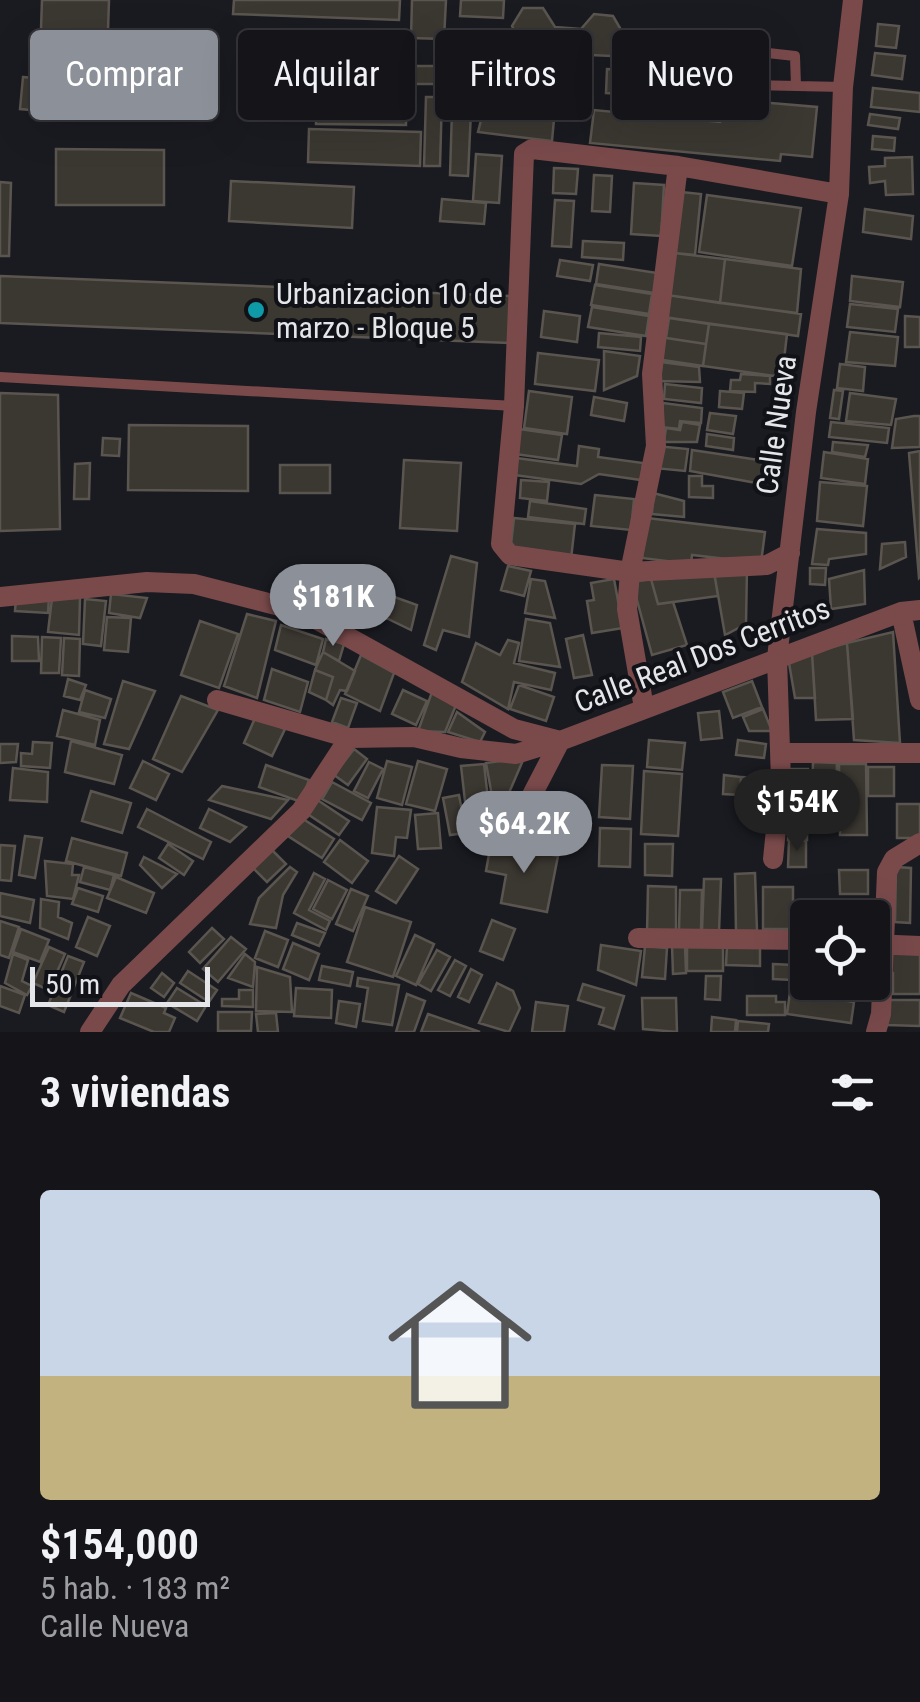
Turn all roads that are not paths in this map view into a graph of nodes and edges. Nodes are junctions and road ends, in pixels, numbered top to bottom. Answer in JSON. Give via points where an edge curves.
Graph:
{"nodes":[{"id":1,"x":854,"y":0,"type":"edge"},
{"id":2,"x":796,"y":86,"type":"junction"},
{"id":3,"x":842,"y":87,"type":"junction"},
{"id":4,"x":678,"y":166,"type":"junction"},
{"id":5,"x":840,"y":194,"type":"junction"},
{"id":6,"x":0,"y":377,"type":"edge"},
{"id":7,"x":514,"y":406,"type":"junction"},
{"id":8,"x":790,"y":553,"type":"junction"},
{"id":9,"x":630,"y":572,"type":"junction"},
{"id":10,"x":0,"y":597,"type":"edge"},
{"id":11,"x":910,"y":611,"type":"edge"},
{"id":12,"x":777,"y":658,"type":"junction"},
{"id":13,"x":217,"y":700,"type":"dead end"},
{"id":14,"x":920,"y":700,"type":"edge"},
{"id":15,"x":644,"y":708,"type":"junction"},
{"id":16,"x":348,"y":738,"type":"junction"},
{"id":17,"x":560,"y":741,"type":"junction"},
{"id":18,"x":780,"y":753,"type":"junction"},
{"id":19,"x":920,"y":753,"type":"edge"},
{"id":20,"x":517,"y":824,"type":"dead end"},
{"id":21,"x":920,"y":844,"type":"edge"},
{"id":22,"x":773,"y":859,"type":"dead end"},
{"id":23,"x":882,"y":900,"type":"edge"},
{"id":24,"x":638,"y":938,"type":"dead end"},
{"id":25,"x":790,"y":940,"type":"edge"},
{"id":26,"x":890,"y":945,"type":"edge"},
{"id":27,"x":920,"y":946,"type":"edge"},
{"id":28,"x":880,"y":1000,"type":"edge"},
{"id":29,"x":90,"y":1032,"type":"edge"},
{"id":30,"x":876,"y":1032,"type":"edge"}],
"edges":[{"from":1,"to":3,"type":"street","name":"Calle Nueva"},
{"from":2,"to":2,"type":"lane","via":[[736,81],[740,50],[792,54]]},
{"from":2,"to":3,"type":"lane"},
{"from":3,"to":5,"type":"street","name":"Calle Nueva"},
{"from":4,"to":5,"type":"street"},
{"from":4,"to":7,"type":"street","via":[[532,149],[524,154]]},
{"from":4,"to":9,"type":"street","via":[[652,374],[656,446]]},
{"from":5,"to":8,"type":"street","name":"Calle Nueva"},
{"from":6,"to":7,"type":"lane"},
{"from":7,"to":9,"type":"street","via":[[505,550]]},
{"from":8,"to":9,"type":"street","via":[[767,565]]},
{"from":8,"to":12,"type":"street","name":"Calle Nueva"},
{"from":9,"to":15,"type":"street","via":[[627,608]]},
{"from":10,"to":17,"type":"street","name":"Calle Real Dos Cerritos","via":[[147,582],[194,584],[303,612],[514,729]]},
{"from":11,"to":12,"type":"street","name":"Calle Real Dos Cerritos"},
{"from":11,"to":14,"type":"street"},
{"from":12,"to":15,"type":"street","name":"Calle Real Dos Cerritos"},
{"from":12,"to":18,"type":"street","name":"Calle Nueva"},
{"from":13,"to":16,"type":"street"},
{"from":15,"to":17,"type":"street","name":"Calle Real Dos Cerritos"},
{"from":16,"to":17,"type":"street","via":[[414,737],[516,754]]},
{"from":16,"to":29,"type":"street","via":[[300,811],[121,984]]},
{"from":17,"to":20,"type":"street"},
{"from":18,"to":19,"type":"street"},
{"from":18,"to":22,"type":"street","name":"Calle Nueva"},
{"from":21,"to":23,"type":"street","via":[[894,859]]},
{"from":24,"to":25,"type":"street"},
{"from":26,"to":27,"type":"street"},
{"from":28,"to":30,"type":"street"}]}
